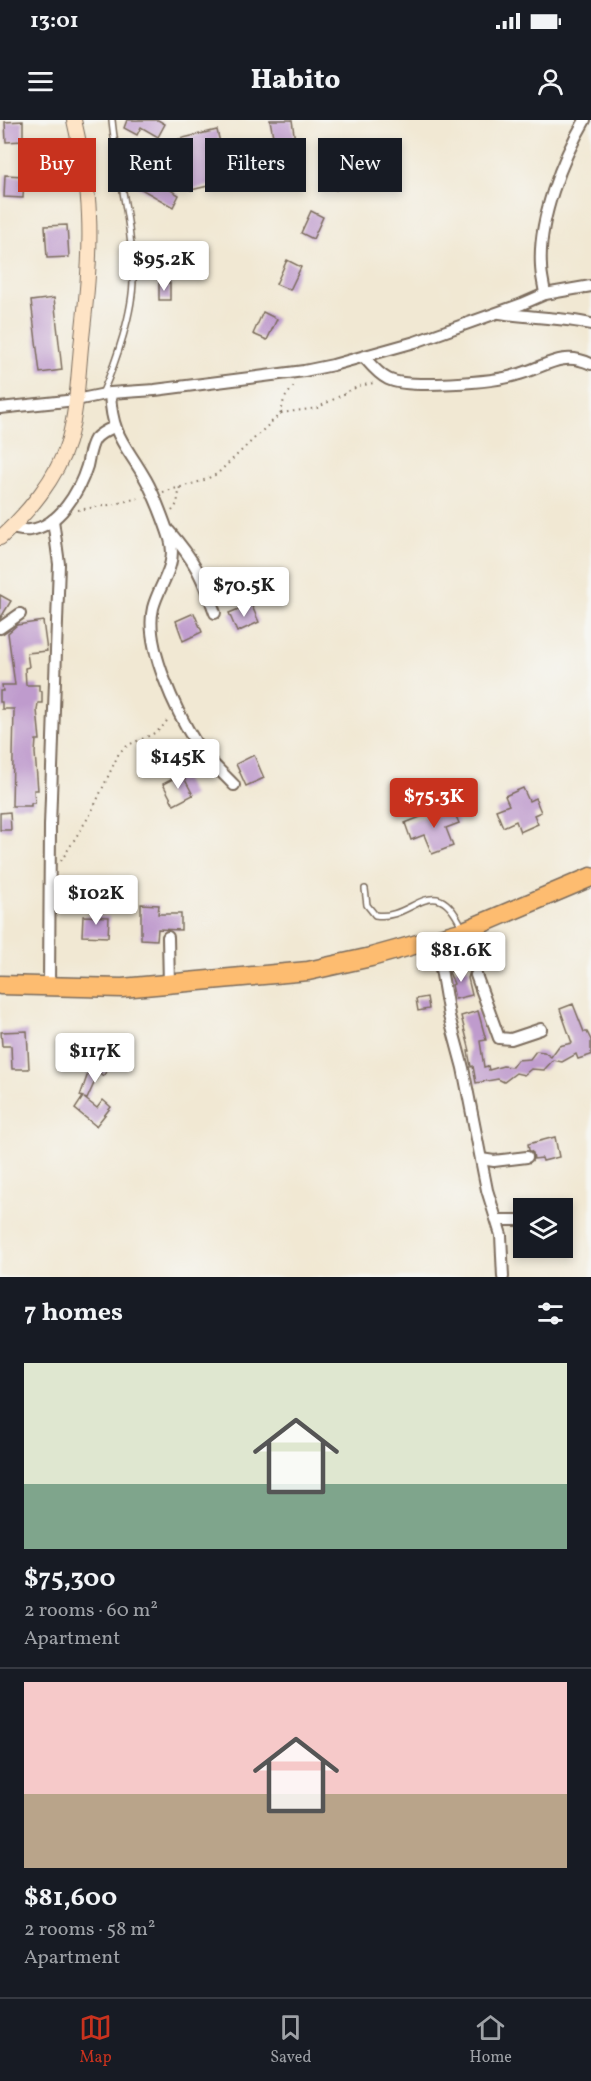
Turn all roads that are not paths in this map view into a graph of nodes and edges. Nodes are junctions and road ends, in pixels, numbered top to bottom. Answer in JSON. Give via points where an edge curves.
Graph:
{"nodes":[{"id":1,"x":74,"y":120,"type":"edge"},
{"id":2,"x":112,"y":120,"type":"edge"},
{"id":3,"x":585,"y":120,"type":"edge"},
{"id":4,"x":591,"y":286,"type":"edge"},
{"id":5,"x":546,"y":294,"type":"junction"},
{"id":6,"x":496,"y":313,"type":"junction"},
{"id":7,"x":591,"y":324,"type":"edge"},
{"id":8,"x":364,"y":357,"type":"junction"},
{"id":9,"x":591,"y":364,"type":"edge"},
{"id":10,"x":105,"y":394,"type":"junction"},
{"id":11,"x":76,"y":400,"type":"junction"},
{"id":12,"x":0,"y":408,"type":"edge"},
{"id":13,"x":114,"y":426,"type":"junction"},
{"id":14,"x":56,"y":517,"type":"junction"},
{"id":15,"x":164,"y":524,"type":"junction"},
{"id":16,"x":12,"y":528,"type":"junction"},
{"id":17,"x":0,"y":538,"type":"edge"},
{"id":18,"x":215,"y":613,"type":"dead end"},
{"id":19,"x":20,"y":614,"type":"dead end"},
{"id":20,"x":0,"y":628,"type":"edge"},
{"id":21,"x":234,"y":785,"type":"dead end"},
{"id":22,"x":591,"y":877,"type":"edge"},
{"id":23,"x":365,"y":889,"type":"dead end"},
{"id":24,"x":464,"y":932,"type":"junction"},
{"id":25,"x":168,"y":937,"type":"dead end"},
{"id":26,"x":436,"y":939,"type":"junction"},
{"id":27,"x":0,"y":985,"type":"edge"},
{"id":28,"x":170,"y":985,"type":"junction"},
{"id":29,"x":49,"y":986,"type":"junction"},
{"id":30,"x":541,"y":1029,"type":"dead end"},
{"id":31,"x":527,"y":1157,"type":"dead end"},
{"id":32,"x":481,"y":1159,"type":"junction"},
{"id":33,"x":497,"y":1220,"type":"junction"},
{"id":34,"x":513,"y":1220,"type":"edge"},
{"id":35,"x":503,"y":1277,"type":"edge"}],
"edges":[{"from":1,"to":11,"type":"main road","via":[[84,171],[89,230]]},
{"from":2,"to":10,"type":"lane","via":[[133,277]]},
{"from":3,"to":5,"type":"street","via":[[563,162],[549,210],[541,250]]},
{"from":4,"to":5,"type":"street"},
{"from":5,"to":6,"type":"street"},
{"from":6,"to":7,"type":"street"},
{"from":6,"to":8,"type":"street"},
{"from":8,"to":9,"type":"street","via":[[389,380],[406,383],[473,382],[517,375],[563,358]]},
{"from":8,"to":10,"type":"street","via":[[304,371]]},
{"from":10,"to":11,"type":"street"},
{"from":10,"to":13,"type":"street"},
{"from":11,"to":12,"type":"street"},
{"from":11,"to":16,"type":"main road","via":[[68,443],[55,470]]},
{"from":13,"to":14,"type":"street","via":[[92,444],[84,474],[70,501]]},
{"from":13,"to":15,"type":"street","via":[[153,494]]},
{"from":14,"to":16,"type":"street","via":[[29,530]]},
{"from":14,"to":29,"type":"street","via":[[58,593]]},
{"from":15,"to":18,"type":"street","via":[[193,560]]},
{"from":15,"to":21,"type":"street","via":[[172,559],[152,618],[155,651],[171,696],[197,744]]},
{"from":16,"to":17,"type":"main road"},
{"from":19,"to":20,"type":"street"},
{"from":22,"to":24,"type":"highway"},
{"from":23,"to":24,"type":"lane","via":[[367,905],[375,915],[387,915],[425,900],[443,901]]},
{"from":24,"to":26,"type":"highway"},
{"from":24,"to":30,"type":"street","via":[[499,1038],[511,1039]]},
{"from":25,"to":28,"type":"street"},
{"from":26,"to":28,"type":"highway","via":[[308,971]]},
{"from":26,"to":32,"type":"street"},
{"from":27,"to":29,"type":"highway"},
{"from":28,"to":29,"type":"highway"},
{"from":31,"to":32,"type":"street"},
{"from":32,"to":33,"type":"street","via":[[486,1190]]},
{"from":33,"to":34,"type":"street"},
{"from":33,"to":35,"type":"street"}]}
